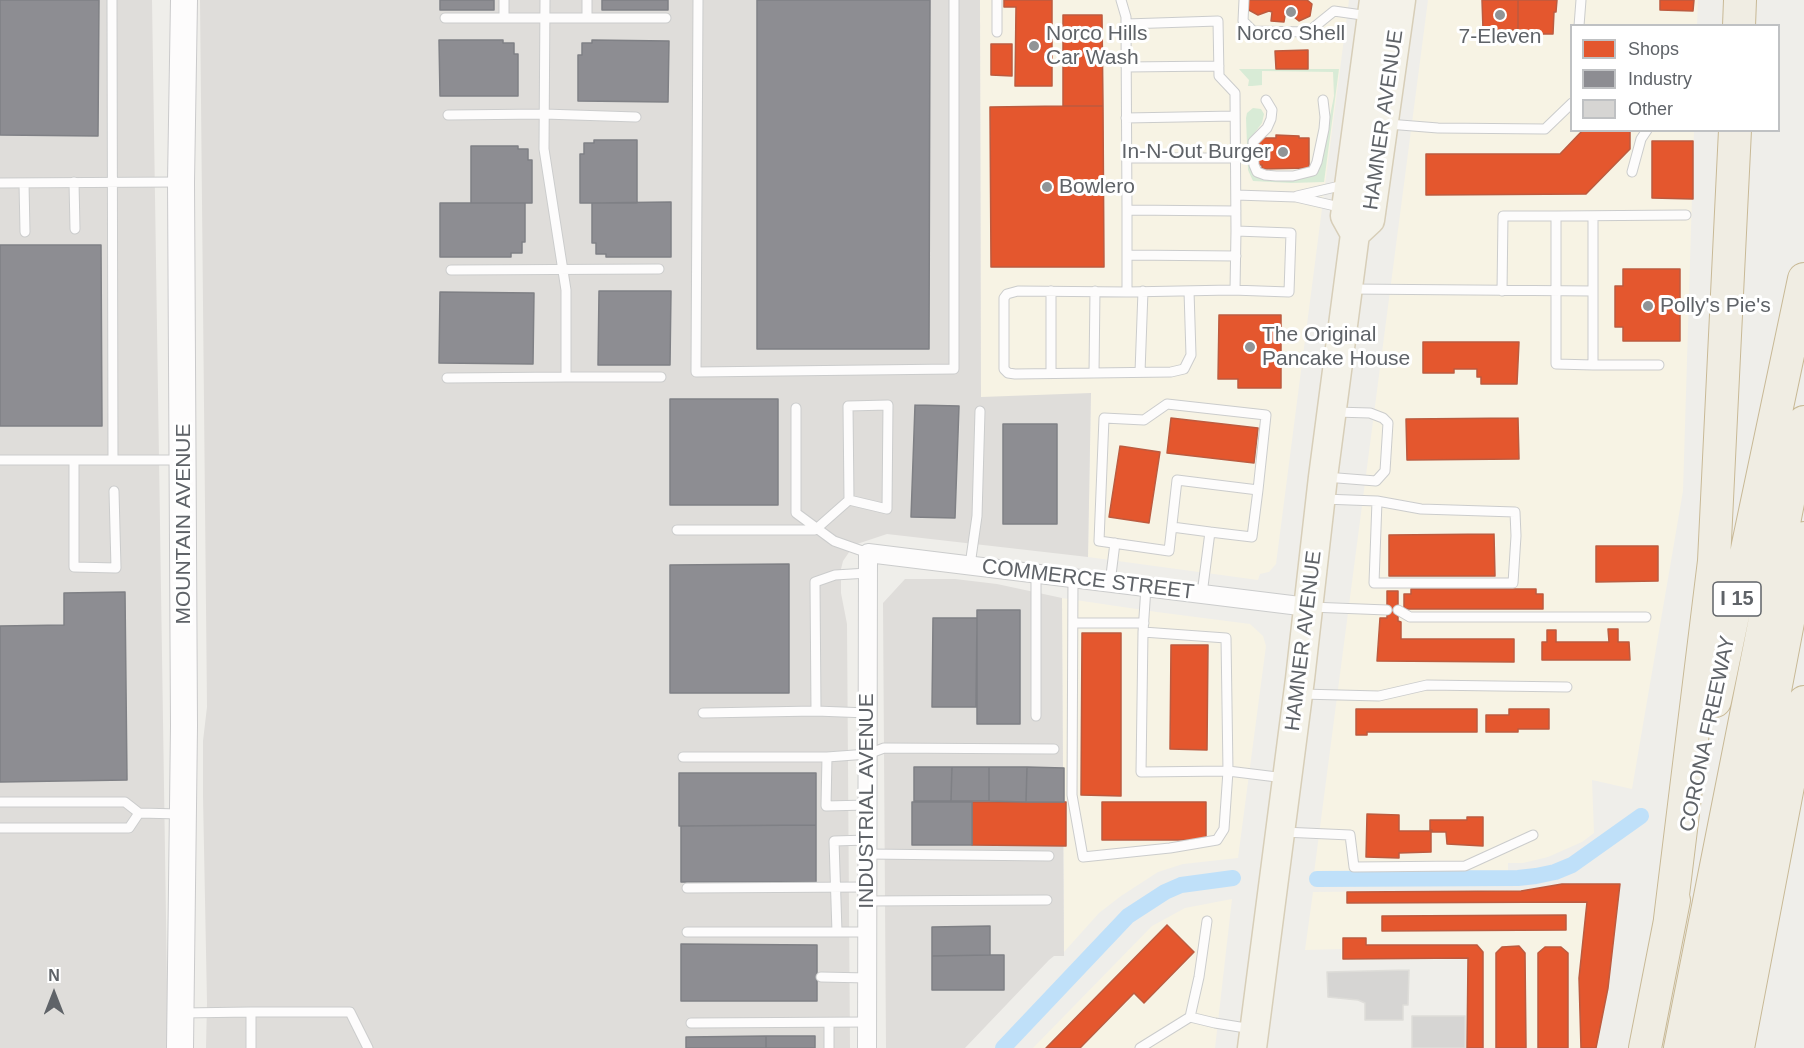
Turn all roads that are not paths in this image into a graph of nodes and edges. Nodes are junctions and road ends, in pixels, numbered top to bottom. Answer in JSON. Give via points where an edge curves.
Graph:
{"nodes":[{"id":1,"x":111,"y":0,"type":"edge"},
{"id":2,"x":184,"y":0,"type":"edge"},
{"id":3,"x":504,"y":0,"type":"edge"},
{"id":4,"x":545,"y":0,"type":"edge"},
{"id":5,"x":587,"y":0,"type":"edge"},
{"id":6,"x":698,"y":0,"type":"edge"},
{"id":7,"x":954,"y":0,"type":"edge"},
{"id":8,"x":997,"y":0,"type":"edge"},
{"id":9,"x":1121,"y":0,"type":"edge"},
{"id":10,"x":1244,"y":0,"type":"edge"},
{"id":11,"x":1329,"y":0,"type":"edge"},
{"id":12,"x":1401,"y":0,"type":"edge"},
{"id":13,"x":1581,"y":0,"type":"edge"},
{"id":14,"x":1740,"y":0,"type":"edge"},
{"id":15,"x":1373,"y":8,"type":"edge"},
{"id":16,"x":1334,"y":11,"type":"junction"},
{"id":17,"x":445,"y":18,"type":"dead end"},
{"id":18,"x":504,"y":18,"type":"junction"},
{"id":19,"x":545,"y":18,"type":"junction"},
{"id":20,"x":587,"y":18,"type":"junction"},
{"id":21,"x":666,"y":18,"type":"dead end"},
{"id":22,"x":1126,"y":24,"type":"junction"},
{"id":23,"x":1579,"y":24,"type":"edge"},
{"id":24,"x":1739,"y":24,"type":"edge"},
{"id":25,"x":997,"y":32,"type":"dead end"},
{"id":26,"x":1219,"y":66,"type":"junction"},
{"id":27,"x":1126,"y":67,"type":"junction"},
{"id":28,"x":1266,"y":100,"type":"dead end"},
{"id":29,"x":1323,"y":100,"type":"dead end"},
{"id":30,"x":1570,"y":105,"type":"edge"},
{"id":31,"x":544,"y":114,"type":"junction"},
{"id":32,"x":448,"y":115,"type":"dead end"},
{"id":33,"x":1235,"y":116,"type":"junction"},
{"id":34,"x":636,"y":117,"type":"dead end"},
{"id":35,"x":1126,"y":117,"type":"junction"},
{"id":36,"x":1383,"y":124,"type":"junction"},
{"id":37,"x":1646,"y":132,"type":"edge"},
{"id":38,"x":1735,"y":132,"type":"edge"},
{"id":39,"x":1126,"y":158,"type":"junction"},
{"id":40,"x":1236,"y":158,"type":"junction"},
{"id":41,"x":1632,"y":172,"type":"dead end"},
{"id":42,"x":74,"y":182,"type":"junction"},
{"id":43,"x":111,"y":182,"type":"junction"},
{"id":44,"x":181,"y":182,"type":"junction"},
{"id":45,"x":0,"y":183,"type":"edge"},
{"id":46,"x":24,"y":183,"type":"junction"},
{"id":47,"x":1236,"y":195,"type":"junction"},
{"id":48,"x":1296,"y":197,"type":"junction"},
{"id":49,"x":1350,"y":209,"type":"junction"},
{"id":50,"x":1127,"y":210,"type":"junction"},
{"id":51,"x":1236,"y":210,"type":"junction"},
{"id":52,"x":1686,"y":215,"type":"dead end"},
{"id":53,"x":1556,"y":216,"type":"junction"},
{"id":54,"x":1593,"y":216,"type":"junction"},
{"id":55,"x":75,"y":229,"type":"dead end"},
{"id":56,"x":1236,"y":231,"type":"junction"},
{"id":57,"x":26,"y":232,"type":"dead end"},
{"id":58,"x":1127,"y":255,"type":"junction"},
{"id":59,"x":1236,"y":256,"type":"junction"},
{"id":60,"x":563,"y":269,"type":"junction"},
{"id":61,"x":659,"y":269,"type":"dead end"},
{"id":62,"x":451,"y":270,"type":"dead end"},
{"id":63,"x":1804,"y":279,"type":"edge"},
{"id":64,"x":1235,"y":290,"type":"junction"},
{"id":65,"x":1348,"y":290,"type":"junction"},
{"id":66,"x":1051,"y":291,"type":"junction"},
{"id":67,"x":1095,"y":291,"type":"junction"},
{"id":68,"x":1127,"y":291,"type":"junction"},
{"id":69,"x":1143,"y":291,"type":"junction"},
{"id":70,"x":1189,"y":291,"type":"junction"},
{"id":71,"x":1502,"y":291,"type":"junction"},
{"id":72,"x":1556,"y":291,"type":"junction"},
{"id":73,"x":1593,"y":291,"type":"junction"},
{"id":74,"x":1593,"y":365,"type":"junction"},
{"id":75,"x":1659,"y":365,"type":"dead end"},
{"id":76,"x":1140,"y":372,"type":"junction"},
{"id":77,"x":1051,"y":373,"type":"junction"},
{"id":78,"x":1094,"y":373,"type":"junction"},
{"id":79,"x":566,"y":377,"type":"junction"},
{"id":80,"x":661,"y":377,"type":"dead end"},
{"id":81,"x":447,"y":378,"type":"dead end"},
{"id":82,"x":796,"y":408,"type":"dead end"},
{"id":83,"x":980,"y":411,"type":"dead end"},
{"id":84,"x":1332,"y":412,"type":"junction"},
{"id":85,"x":1804,"y":422,"type":"edge"},
{"id":86,"x":0,"y":460,"type":"edge"},
{"id":87,"x":74,"y":460,"type":"junction"},
{"id":88,"x":113,"y":460,"type":"junction"},
{"id":89,"x":184,"y":460,"type":"junction"},
{"id":90,"x":1321,"y":488,"type":"junction"},
{"id":91,"x":1258,"y":490,"type":"junction"},
{"id":92,"x":114,"y":491,"type":"dead end"},
{"id":93,"x":849,"y":500,"type":"junction"},
{"id":94,"x":1377,"y":501,"type":"junction"},
{"id":95,"x":1172,"y":527,"type":"junction"},
{"id":96,"x":677,"y":530,"type":"dead end"},
{"id":97,"x":815,"y":530,"type":"junction"},
{"id":98,"x":1210,"y":532,"type":"junction"},
{"id":99,"x":1804,"y":538,"type":"edge"},
{"id":100,"x":1115,"y":543,"type":"junction"},
{"id":101,"x":868,"y":554,"type":"junction"},
{"id":102,"x":970,"y":566,"type":"junction"},
{"id":103,"x":868,"y":573,"type":"junction"},
{"id":104,"x":1036,"y":574,"type":"junction"},
{"id":105,"x":1073,"y":578,"type":"junction"},
{"id":106,"x":1110,"y":583,"type":"junction"},
{"id":107,"x":1146,"y":587,"type":"junction"},
{"id":108,"x":1202,"y":594,"type":"junction"},
{"id":109,"x":1308,"y":607,"type":"junction"},
{"id":110,"x":1387,"y":610,"type":"dead end"},
{"id":111,"x":1398,"y":610,"type":"dead end"},
{"id":112,"x":1646,"y":617,"type":"dead end"},
{"id":113,"x":1073,"y":623,"type":"junction"},
{"id":114,"x":1143,"y":627,"type":"junction"},
{"id":115,"x":1567,"y":687,"type":"dead end"},
{"id":116,"x":1298,"y":694,"type":"junction"},
{"id":117,"x":816,"y":711,"type":"junction"},
{"id":118,"x":703,"y":713,"type":"dead end"},
{"id":119,"x":868,"y":713,"type":"junction"},
{"id":120,"x":1036,"y":716,"type":"dead end"},
{"id":121,"x":1802,"y":718,"type":"edge"},
{"id":122,"x":1054,"y":749,"type":"dead end"},
{"id":123,"x":868,"y":754,"type":"junction"},
{"id":124,"x":683,"y":757,"type":"dead end"},
{"id":125,"x":827,"y":757,"type":"junction"},
{"id":126,"x":1228,"y":771,"type":"junction"},
{"id":127,"x":1287,"y":778,"type":"junction"},
{"id":128,"x":0,"y":802,"type":"edge"},
{"id":129,"x":867,"y":805,"type":"junction"},
{"id":130,"x":139,"y":813,"type":"junction"},
{"id":131,"x":183,"y":814,"type":"junction"},
{"id":132,"x":0,"y":828,"type":"edge"},
{"id":133,"x":1280,"y":832,"type":"junction"},
{"id":134,"x":1533,"y":834,"type":"dead end"},
{"id":135,"x":867,"y":847,"type":"junction"},
{"id":136,"x":1049,"y":856,"type":"dead end"},
{"id":137,"x":836,"y":886,"type":"junction"},
{"id":138,"x":687,"y":888,"type":"dead end"},
{"id":139,"x":867,"y":894,"type":"junction"},
{"id":140,"x":1047,"y":900,"type":"dead end"},
{"id":141,"x":1670,"y":919,"type":"junction"},
{"id":142,"x":1207,"y":921,"type":"dead end"},
{"id":143,"x":687,"y":932,"type":"dead end"},
{"id":144,"x":837,"y":932,"type":"junction"},
{"id":145,"x":867,"y":932,"type":"junction"},
{"id":146,"x":821,"y":977,"type":"dead end"},
{"id":147,"x":867,"y":978,"type":"junction"},
{"id":148,"x":251,"y":1012,"type":"junction"},
{"id":149,"x":181,"y":1013,"type":"junction"},
{"id":150,"x":1190,"y":1017,"type":"junction"},
{"id":151,"x":867,"y":1022,"type":"junction"},
{"id":152,"x":692,"y":1023,"type":"dead end"},
{"id":153,"x":829,"y":1023,"type":"junction"},
{"id":154,"x":1253,"y":1039,"type":"edge"},
{"id":155,"x":180,"y":1048,"type":"edge"},
{"id":156,"x":251,"y":1048,"type":"edge"},
{"id":157,"x":368,"y":1048,"type":"edge"},
{"id":158,"x":829,"y":1048,"type":"edge"},
{"id":159,"x":867,"y":1048,"type":"edge"},
{"id":160,"x":1140,"y":1048,"type":"edge"},
{"id":161,"x":1645,"y":1048,"type":"edge"},
{"id":162,"x":1680,"y":1048,"type":"edge"},
{"id":163,"x":1707,"y":1048,"type":"edge"},
{"id":164,"x":1738,"y":1048,"type":"edge"}],
"edges":[{"from":1,"to":43,"type":"lane"},
{"from":2,"to":44,"type":"main road","name":"MOUNTAIN AVENUE"},
{"from":3,"to":18,"type":"lane"},
{"from":4,"to":19,"type":"lane"},
{"from":5,"to":20,"type":"lane"},
{"from":6,"to":7,"type":"lane","via":[[696,372],[954,369]]},
{"from":8,"to":25,"type":"lane"},
{"from":9,"to":22,"type":"lane"},
{"from":10,"to":16,"type":"lane","via":[[1243,21],[1253,31],[1308,32]]},
{"from":11,"to":16,"type":"lane"},
{"from":12,"to":36,"type":"main road","name":"HAMNER AVENUE"},
{"from":13,"to":23,"type":"lane"},
{"from":14,"to":24,"type":"highway"},
{"from":15,"to":16,"type":"lane"},
{"from":15,"to":49,"type":"main road","name":"HAMNER AVENUE"},
{"from":17,"to":18,"type":"lane"},
{"from":18,"to":19,"type":"lane"},
{"from":19,"to":20,"type":"lane"},
{"from":19,"to":31,"type":"lane"},
{"from":20,"to":21,"type":"lane"},
{"from":22,"to":26,"type":"lane","via":[[1218,21]]},
{"from":22,"to":27,"type":"lane"},
{"from":26,"to":27,"type":"lane"},
{"from":26,"to":33,"type":"lane","via":[[1219,76],[1235,93]]},
{"from":27,"to":35,"type":"lane"},
{"from":28,"to":29,"type":"lane","via":[[1272,110],[1271,118],[1253,142],[1254,165],[1257,172],[1276,176],[1313,171],[1324,129]]},
{"from":30,"to":36,"type":"lane","via":[[1545,129]]},
{"from":31,"to":32,"type":"lane"},
{"from":31,"to":34,"type":"lane"},
{"from":31,"to":60,"type":"lane","via":[[544,149]]},
{"from":33,"to":35,"type":"lane"},
{"from":33,"to":40,"type":"lane"},
{"from":35,"to":39,"type":"lane"},
{"from":36,"to":49,"type":"main road","name":"HAMNER AVENUE","via":[[1370,220]]},
{"from":37,"to":41,"type":"lane"},
{"from":38,"to":141,"type":"highway","via":[[1714,561]]},
{"from":39,"to":40,"type":"lane"},
{"from":39,"to":50,"type":"lane"},
{"from":40,"to":47,"type":"lane"},
{"from":42,"to":43,"type":"lane"},
{"from":42,"to":46,"type":"lane"},
{"from":42,"to":55,"type":"lane"},
{"from":43,"to":44,"type":"lane"},
{"from":43,"to":88,"type":"lane"},
{"from":44,"to":89,"type":"main road","name":"MOUNTAIN AVENUE"},
{"from":45,"to":46,"type":"lane"},
{"from":46,"to":57,"type":"lane"},
{"from":47,"to":48,"type":"lane"},
{"from":47,"to":51,"type":"lane"},
{"from":48,"to":49,"type":"lane"},
{"from":48,"to":49,"type":"lane","via":[[1334,189]]},
{"from":49,"to":65,"type":"main road","name":"HAMNER AVENUE"},
{"from":50,"to":51,"type":"lane"},
{"from":50,"to":58,"type":"lane"},
{"from":51,"to":56,"type":"lane"},
{"from":52,"to":54,"type":"lane"},
{"from":53,"to":54,"type":"lane"},
{"from":53,"to":71,"type":"lane","via":[[1503,216]]},
{"from":53,"to":72,"type":"lane"},
{"from":54,"to":73,"type":"lane"},
{"from":56,"to":59,"type":"lane"},
{"from":56,"to":64,"type":"lane","via":[[1291,233],[1289,292]]},
{"from":58,"to":59,"type":"lane"},
{"from":58,"to":68,"type":"lane"},
{"from":59,"to":64,"type":"lane"},
{"from":60,"to":61,"type":"lane"},
{"from":60,"to":62,"type":"lane"},
{"from":60,"to":79,"type":"lane"},
{"from":63,"to":141,"type":"highway","name":"CORONA FREEWAY","number":"I 15"},
{"from":64,"to":70,"type":"lane"},
{"from":65,"to":71,"type":"lane"},
{"from":65,"to":84,"type":"main road","name":"HAMNER AVENUE"},
{"from":66,"to":67,"type":"lane"},
{"from":66,"to":77,"type":"lane"},
{"from":66,"to":77,"type":"lane","via":[[1018,291],[1004,298],[1004,369],[1015,374]]},
{"from":67,"to":68,"type":"lane"},
{"from":67,"to":78,"type":"lane"},
{"from":68,"to":69,"type":"lane"},
{"from":69,"to":70,"type":"lane"},
{"from":69,"to":76,"type":"lane"},
{"from":70,"to":76,"type":"lane","via":[[1191,355],[1187,365],[1171,372]]},
{"from":71,"to":72,"type":"lane"},
{"from":72,"to":73,"type":"lane"},
{"from":72,"to":74,"type":"lane","via":[[1556,364]]},
{"from":73,"to":74,"type":"lane"},
{"from":74,"to":75,"type":"lane"},
{"from":76,"to":78,"type":"lane"},
{"from":77,"to":78,"type":"lane"},
{"from":79,"to":80,"type":"lane"},
{"from":79,"to":81,"type":"lane"},
{"from":82,"to":97,"type":"lane","via":[[796,513]]},
{"from":83,"to":102,"type":"lane"},
{"from":84,"to":90,"type":"main road","name":"HAMNER AVENUE"},
{"from":84,"to":90,"type":"lane","via":[[1370,413],[1388,423],[1385,471],[1376,481]]},
{"from":85,"to":162,"type":"highway"},
{"from":86,"to":87,"type":"lane"},
{"from":87,"to":88,"type":"lane"},
{"from":87,"to":92,"type":"lane","via":[[74,567],[116,568]]},
{"from":88,"to":89,"type":"lane"},
{"from":89,"to":131,"type":"main road","name":"MOUNTAIN AVENUE"},
{"from":90,"to":94,"type":"lane"},
{"from":90,"to":109,"type":"main road","name":"HAMNER AVENUE"},
{"from":91,"to":95,"type":"lane","via":[[1177,480]]},
{"from":91,"to":98,"type":"lane","via":[[1252,537]]},
{"from":91,"to":100,"type":"lane","via":[[1266,415],[1167,404],[1144,420],[1104,418],[1100,541]]},
{"from":93,"to":93,"type":"lane","via":[[848,406],[888,405],[887,510]]},
{"from":93,"to":97,"type":"lane"},
{"from":94,"to":94,"type":"lane","via":[[1420,509],[1515,512],[1514,583],[1374,583]]},
{"from":95,"to":98,"type":"lane"},
{"from":95,"to":100,"type":"lane","via":[[1169,551]]},
{"from":96,"to":97,"type":"lane"},
{"from":97,"to":101,"type":"lane","via":[[834,542]]},
{"from":98,"to":108,"type":"lane"},
{"from":99,"to":163,"type":"highway"},
{"from":100,"to":106,"type":"lane"},
{"from":101,"to":102,"type":"street","name":"COMMERCE STREET"},
{"from":101,"to":103,"type":"street","name":"INDUSTRIAL AVENUE"},
{"from":102,"to":104,"type":"street","name":"COMMERCE STREET"},
{"from":103,"to":117,"type":"lane","via":[[836,575],[815,582]]},
{"from":103,"to":119,"type":"street","name":"INDUSTRIAL AVENUE"},
{"from":104,"to":105,"type":"street","name":"COMMERCE STREET"},
{"from":104,"to":120,"type":"lane"},
{"from":105,"to":106,"type":"street","name":"COMMERCE STREET"},
{"from":105,"to":113,"type":"lane"},
{"from":106,"to":107,"type":"street","name":"COMMERCE STREET"},
{"from":107,"to":108,"type":"street","name":"COMMERCE STREET"},
{"from":107,"to":114,"type":"lane"},
{"from":108,"to":109,"type":"street","name":"COMMERCE STREET"},
{"from":109,"to":110,"type":"lane"},
{"from":109,"to":116,"type":"main road","name":"HAMNER AVENUE"},
{"from":111,"to":112,"type":"lane","via":[[1410,617]]},
{"from":113,"to":114,"type":"lane"},
{"from":113,"to":126,"type":"lane","via":[[1072,795],[1083,857],[1217,840],[1224,829]]},
{"from":114,"to":126,"type":"lane","via":[[1226,638]]},
{"from":114,"to":126,"type":"lane","via":[[1141,772]]},
{"from":115,"to":116,"type":"lane","via":[[1427,685],[1379,696]]},
{"from":116,"to":127,"type":"main road","name":"HAMNER AVENUE"},
{"from":117,"to":118,"type":"lane"},
{"from":117,"to":119,"type":"lane"},
{"from":119,"to":123,"type":"street","name":"INDUSTRIAL AVENUE"},
{"from":121,"to":164,"type":"highway"},
{"from":122,"to":123,"type":"lane","via":[[885,748]]},
{"from":123,"to":125,"type":"lane"},
{"from":123,"to":129,"type":"street","name":"INDUSTRIAL AVENUE"},
{"from":124,"to":125,"type":"lane"},
{"from":125,"to":129,"type":"lane","via":[[826,806]]},
{"from":126,"to":127,"type":"lane"},
{"from":127,"to":133,"type":"main road","name":"HAMNER AVENUE"},
{"from":128,"to":130,"type":"lane","via":[[125,802]]},
{"from":129,"to":135,"type":"street","name":"INDUSTRIAL AVENUE"},
{"from":130,"to":131,"type":"lane"},
{"from":130,"to":132,"type":"lane","via":[[129,828]]},
{"from":131,"to":149,"type":"main road","name":"MOUNTAIN AVENUE"},
{"from":133,"to":134,"type":"lane","via":[[1350,835],[1354,867],[1465,866]]},
{"from":133,"to":154,"type":"main road","name":"HAMNER AVENUE"},
{"from":135,"to":136,"type":"lane"},
{"from":135,"to":137,"type":"lane","via":[[834,841]]},
{"from":135,"to":139,"type":"street","name":"INDUSTRIAL AVENUE"},
{"from":137,"to":138,"type":"lane"},
{"from":137,"to":139,"type":"lane"},
{"from":137,"to":144,"type":"lane"},
{"from":139,"to":140,"type":"lane"},
{"from":139,"to":145,"type":"street","name":"INDUSTRIAL AVENUE"},
{"from":141,"to":161,"type":"highway","name":"CORONA FREEWAY","number":"I 15"},
{"from":142,"to":150,"type":"lane"},
{"from":143,"to":144,"type":"lane"},
{"from":144,"to":145,"type":"lane"},
{"from":145,"to":147,"type":"street","name":"INDUSTRIAL AVENUE"},
{"from":146,"to":147,"type":"lane"},
{"from":147,"to":151,"type":"street","name":"INDUSTRIAL AVENUE"},
{"from":148,"to":149,"type":"lane"},
{"from":148,"to":156,"type":"lane"},
{"from":148,"to":157,"type":"lane","via":[[350,1012]]},
{"from":149,"to":155,"type":"main road","name":"MOUNTAIN AVENUE"},
{"from":150,"to":154,"type":"lane"},
{"from":150,"to":160,"type":"lane"},
{"from":151,"to":153,"type":"lane"},
{"from":151,"to":159,"type":"street","name":"INDUSTRIAL AVENUE"},
{"from":152,"to":153,"type":"lane"},
{"from":153,"to":158,"type":"lane"}]}
